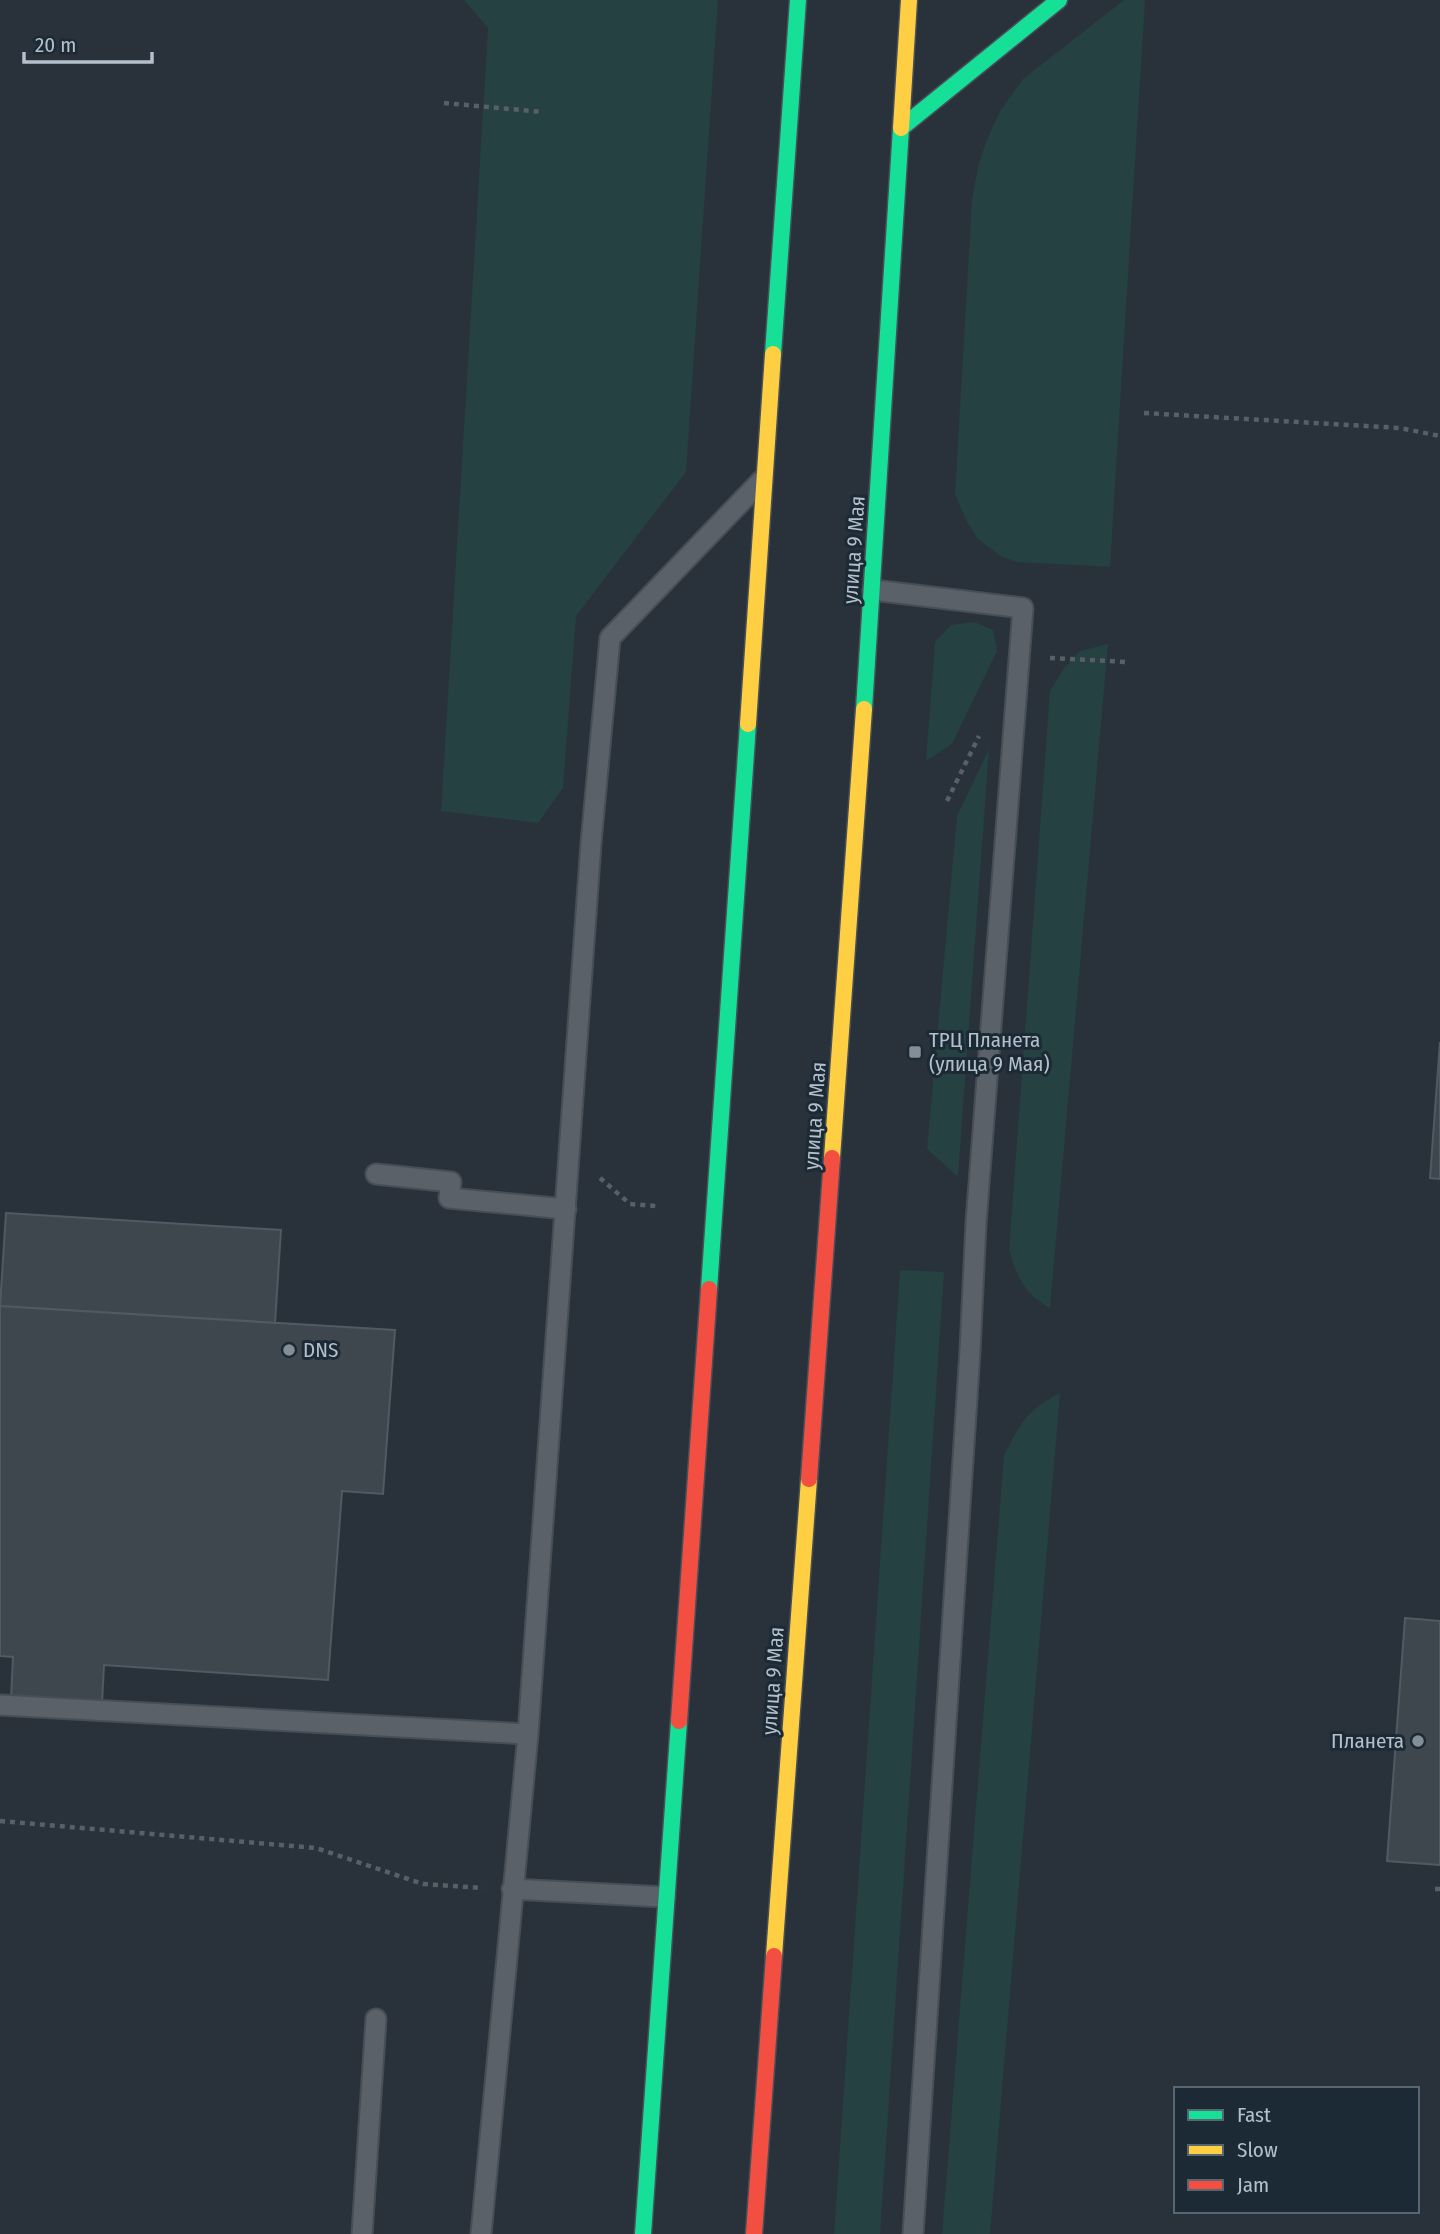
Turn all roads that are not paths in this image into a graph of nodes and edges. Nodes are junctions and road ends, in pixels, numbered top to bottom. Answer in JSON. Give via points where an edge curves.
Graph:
{"nodes":[{"id":1,"x":798,"y":0,"type":"edge"},
{"id":2,"x":909,"y":0,"type":"edge"},
{"id":3,"x":1059,"y":0,"type":"edge"},
{"id":4,"x":901,"y":128,"type":"junction"},
{"id":5,"x":765,"y":477,"type":"junction"},
{"id":6,"x":873,"y":590,"type":"junction"},
{"id":7,"x":376,"y":1174,"type":"dead end"},
{"id":8,"x":566,"y":1209,"type":"junction"},
{"id":9,"x":0,"y":1705,"type":"edge"},
{"id":10,"x":528,"y":1734,"type":"junction"},
{"id":11,"x":512,"y":1889,"type":"junction"},
{"id":12,"x":665,"y":1897,"type":"junction"},
{"id":13,"x":376,"y":2019,"type":"dead end"},
{"id":14,"x":362,"y":2234,"type":"edge"},
{"id":15,"x":481,"y":2234,"type":"edge"},
{"id":16,"x":643,"y":2234,"type":"edge"},
{"id":17,"x":754,"y":2234,"type":"edge"},
{"id":18,"x":913,"y":2234,"type":"edge"}],
"edges":[{"from":1,"to":5,"type":"main road"},
{"from":2,"to":4,"type":"main road","name":"улица 9 Мая"},
{"from":3,"to":4,"type":"main road"},
{"from":4,"to":6,"type":"main road","name":"улица 9 Мая"},
{"from":5,"to":8,"type":"lane","via":[[610,638]]},
{"from":5,"to":12,"type":"main road"},
{"from":6,"to":17,"type":"main road","name":"улица 9 Мая"},
{"from":6,"to":18,"type":"lane","via":[[1023,608],[976,1223]]},
{"from":7,"to":8,"type":"lane","via":[[451,1182],[450,1198]]},
{"from":8,"to":10,"type":"lane"},
{"from":9,"to":10,"type":"lane"},
{"from":10,"to":11,"type":"lane"},
{"from":11,"to":12,"type":"lane"},
{"from":11,"to":15,"type":"lane"},
{"from":12,"to":16,"type":"main road"},
{"from":13,"to":14,"type":"lane"}]}
